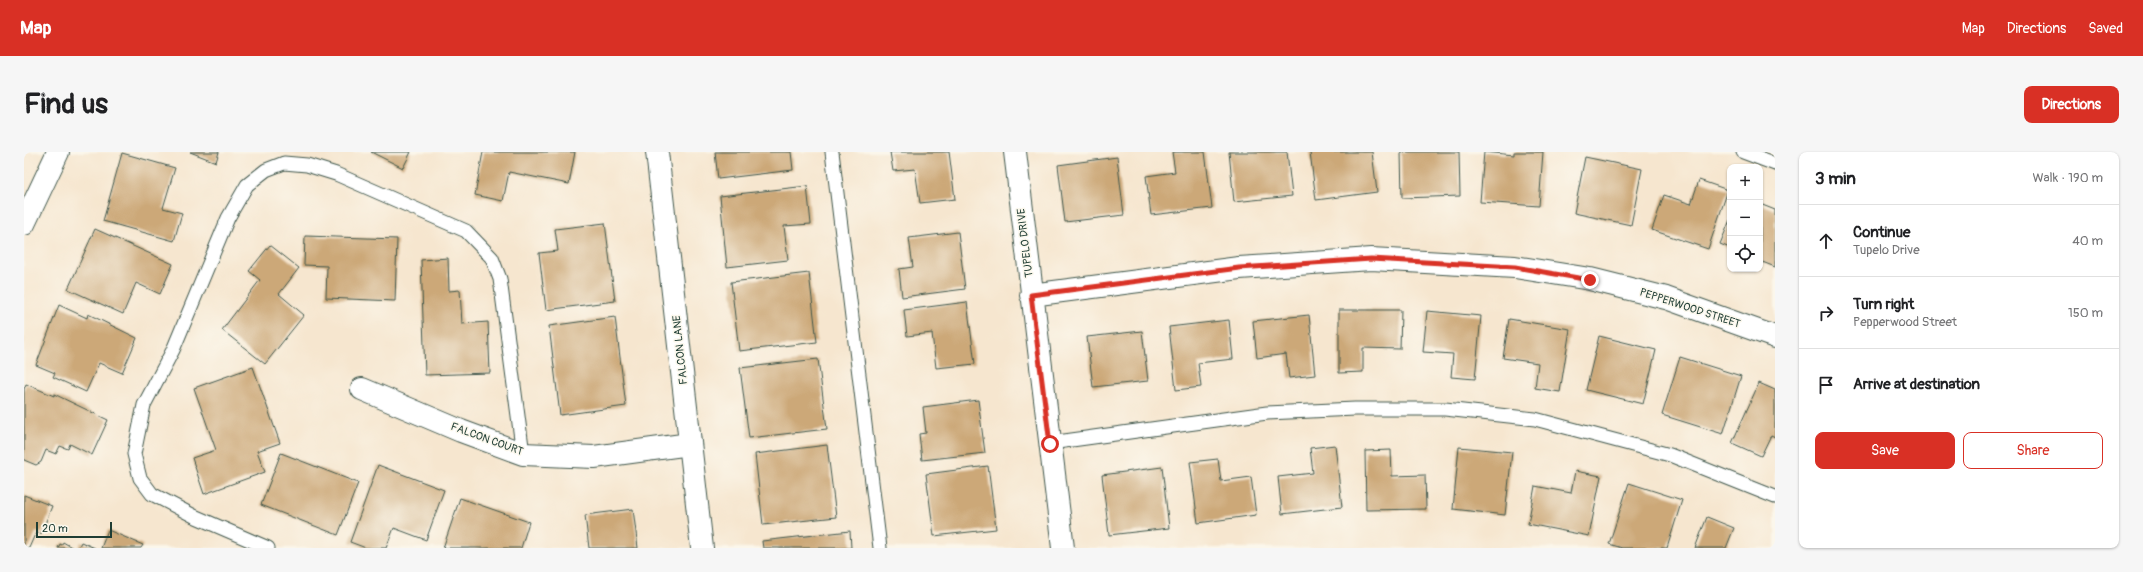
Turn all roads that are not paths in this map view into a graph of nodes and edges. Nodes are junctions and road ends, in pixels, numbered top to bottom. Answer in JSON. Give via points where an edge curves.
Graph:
{"nodes":[{"id":1,"x":58,"y":152,"type":"edge"},
{"id":2,"x":657,"y":152,"type":"edge"},
{"id":3,"x":832,"y":152,"type":"edge"},
{"id":4,"x":1015,"y":152,"type":"edge"},
{"id":5,"x":1743,"y":152,"type":"edge"},
{"id":6,"x":1775,"y":164,"type":"edge"},
{"id":7,"x":24,"y":224,"type":"edge"},
{"id":8,"x":1031,"y":295,"type":"junction"},
{"id":9,"x":1775,"y":337,"type":"edge"},
{"id":10,"x":362,"y":389,"type":"dead end"},
{"id":11,"x":690,"y":444,"type":"junction"},
{"id":12,"x":1050,"y":444,"type":"junction"},
{"id":13,"x":523,"y":454,"type":"junction"},
{"id":14,"x":1775,"y":497,"type":"edge"},
{"id":15,"x":268,"y":548,"type":"edge"},
{"id":16,"x":702,"y":548,"type":"edge"},
{"id":17,"x":880,"y":548,"type":"edge"},
{"id":18,"x":1063,"y":548,"type":"edge"}],
"edges":[{"from":1,"to":7,"type":"street"},
{"from":2,"to":11,"type":"street","name":"FALCON LANE"},
{"from":3,"to":17,"type":"lane"},
{"from":4,"to":8,"type":"street","name":"TUPELO DRIVE"},
{"from":5,"to":6,"type":"lane"},
{"from":8,"to":9,"type":"street","name":"PEPPERWOOD STREET","via":[[1239,268],[1371,259],[1515,267],[1590,280],[1666,298]]},
{"from":8,"to":12,"type":"street","name":"TUPELO DRIVE"},
{"from":10,"to":13,"type":"street","name":"FALCON COURT"},
{"from":11,"to":13,"type":"street","name":"FALCON COURT","via":[[594,457]]},
{"from":11,"to":16,"type":"street","name":"FALCON LANE"},
{"from":12,"to":14,"type":"lane","via":[[1267,413],[1445,409],[1535,419],[1564,426],[1670,455]]},
{"from":12,"to":18,"type":"street","name":"TUPELO DRIVE"},
{"from":13,"to":15,"type":"lane","via":[[500,279],[492,258],[466,231],[336,174],[307,165],[284,163],[266,170],[247,185],[228,218],[173,350],[144,404],[134,454],[140,478],[152,494],[194,516]]}]}
